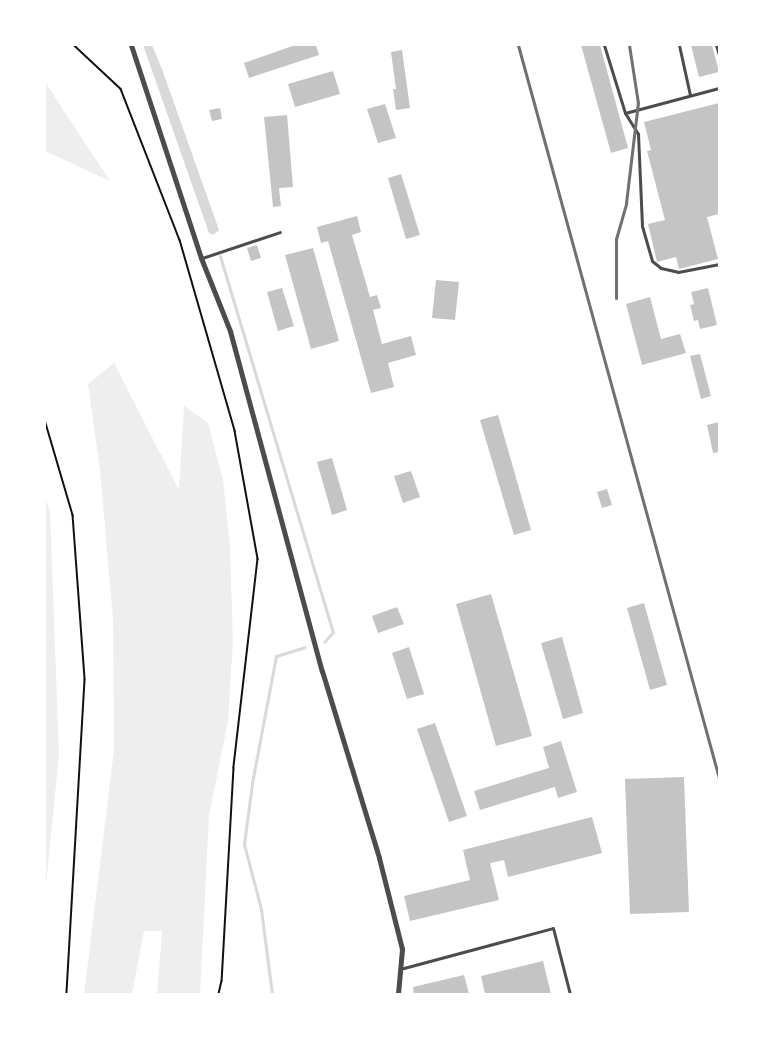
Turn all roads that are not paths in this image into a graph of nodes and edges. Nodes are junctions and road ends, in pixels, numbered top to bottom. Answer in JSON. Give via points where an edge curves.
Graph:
{"nodes":[{"id":1,"x":131,"y":45,"type":"edge"},
{"id":2,"x":604,"y":45,"type":"edge"},
{"id":3,"x":679,"y":45,"type":"edge"},
{"id":4,"x":717,"y":45,"type":"edge"},
{"id":5,"x":719,"y":55,"type":"edge"},
{"id":6,"x":719,"y":88,"type":"edge"},
{"id":7,"x":690,"y":96,"type":"junction"},
{"id":8,"x":625,"y":114,"type":"junction"},
{"id":9,"x":280,"y":232,"type":"dead end"},
{"id":10,"x":201,"y":258,"type":"junction"},
{"id":11,"x":719,"y":264,"type":"edge"},
{"id":12,"x":400,"y":969,"type":"junction"},
{"id":13,"x":398,"y":994,"type":"edge"},
{"id":14,"x":570,"y":994,"type":"edge"}],
"edges":[{"from":1,"to":10,"type":"street"},
{"from":2,"to":8,"type":"lane"},
{"from":3,"to":7,"type":"lane"},
{"from":4,"to":5,"type":"lane"},
{"from":6,"to":7,"type":"lane"},
{"from":7,"to":8,"type":"lane"},
{"from":8,"to":11,"type":"lane","via":[[638,134],[642,226],[652,261],[678,272]]},
{"from":9,"to":10,"type":"lane"},
{"from":10,"to":12,"type":"street","via":[[230,332],[322,671],[380,858],[402,949]]},
{"from":12,"to":13,"type":"street"},
{"from":12,"to":14,"type":"lane","via":[[553,928]]}]}
